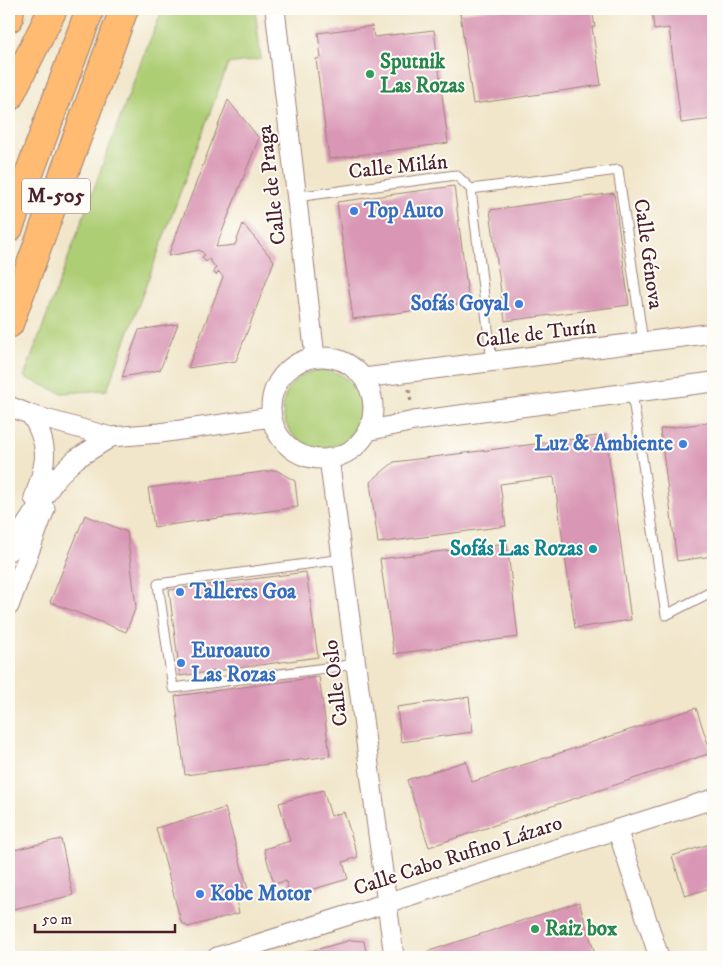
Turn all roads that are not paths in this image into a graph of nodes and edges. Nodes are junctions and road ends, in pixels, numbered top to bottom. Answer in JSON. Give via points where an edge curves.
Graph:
{"nodes":[{"id":1,"x":10,"y":9,"type":"edge"},
{"id":2,"x":54,"y":9,"type":"edge"},
{"id":3,"x":90,"y":9,"type":"edge"},
{"id":4,"x":124,"y":9,"type":"edge"},
{"id":5,"x":130,"y":9,"type":"edge"},
{"id":6,"x":275,"y":9,"type":"edge"},
{"id":7,"x":9,"y":18,"type":"edge"},
{"id":8,"x":103,"y":69,"type":"junction"},
{"id":9,"x":9,"y":98,"type":"edge"},
{"id":10,"x":618,"y":170,"type":"joint"},
{"id":11,"x":471,"y":189,"type":"junction"},
{"id":12,"x":296,"y":197,"type":"junction"},
{"id":13,"x":9,"y":228,"type":"edge"},
{"id":14,"x":9,"y":324,"type":"edge"},
{"id":15,"x":713,"y":333,"type":"edge"},
{"id":16,"x":643,"y":342,"type":"junction"},
{"id":17,"x":314,"y":357,"type":"junction"},
{"id":18,"x":492,"y":362,"type":"junction"},
{"id":19,"x":364,"y":378,"type":"junction"},
{"id":20,"x":713,"y":382,"type":"edge"},
{"id":21,"x":632,"y":393,"type":"junction"},
{"id":22,"x":9,"y":406,"type":"edge"},
{"id":23,"x":31,"y":415,"type":"junction"},
{"id":24,"x":272,"y":416,"type":"junction"},
{"id":25,"x":368,"y":431,"type":"junction"},
{"id":26,"x":111,"y":437,"type":"junction"},
{"id":27,"x":329,"y":458,"type":"junction"},
{"id":28,"x":57,"y":477,"type":"junction"},
{"id":29,"x":25,"y":526,"type":"junction"},
{"id":30,"x":9,"y":551,"type":"edge"},
{"id":31,"x":343,"y":559,"type":"junction"},
{"id":32,"x":713,"y":591,"type":"edge"},
{"id":33,"x":9,"y":606,"type":"edge"},
{"id":34,"x":356,"y":664,"type":"junction"},
{"id":35,"x":713,"y":799,"type":"edge"},
{"id":36,"x":617,"y":830,"type":"junction"},
{"id":37,"x":385,"y":903,"type":"junction"},
{"id":38,"x":217,"y":957,"type":"edge"},
{"id":39,"x":394,"y":957,"type":"edge"},
{"id":40,"x":659,"y":957,"type":"edge"}],
"edges":[{"from":1,"to":7,"type":"highway"},
{"from":2,"to":9,"type":"highway"},
{"from":3,"to":13,"type":"highway","number":"M-505"},
{"from":4,"to":8,"type":"highway","number":"M-505"},
{"from":5,"to":8,"type":"highway"},
{"from":6,"to":12,"type":"street","name":"Calle de Praga"},
{"from":8,"to":14,"type":"highway","number":"M-505"},
{"from":10,"to":11,"type":"lane","name":"Calle Milán"},
{"from":10,"to":16,"type":"lane","name":"Calle Génova"},
{"from":11,"to":12,"type":"lane","name":"Calle Milán","via":[[456,175]]},
{"from":11,"to":18,"type":"lane"},
{"from":12,"to":17,"type":"street","name":"Calle de Praga"},
{"from":15,"to":16,"type":"street","name":"Calle de Turín"},
{"from":16,"to":18,"type":"street","name":"Calle de Turín"},
{"from":17,"to":19,"type":"street","via":[[333,358],[350,365]]},
{"from":17,"to":24,"type":"street","via":[[295,364],[280,377],[272,396]]},
{"from":18,"to":19,"type":"street","name":"Calle de Turín"},
{"from":19,"to":25,"type":"street","via":[[373,404]]},
{"from":20,"to":21,"type":"street"},
{"from":21,"to":25,"type":"street"},
{"from":21,"to":32,"type":"lane","via":[[666,615]]},
{"from":22,"to":23,"type":"street"},
{"from":23,"to":26,"type":"street"},
{"from":23,"to":29,"type":"street","via":[[42,434],[45,466]]},
{"from":24,"to":26,"type":"street"},
{"from":24,"to":27,"type":"street","via":[[278,434],[291,449],[308,457]]},
{"from":25,"to":27,"type":"street","via":[[344,454]]},
{"from":26,"to":28,"type":"street","via":[[76,459]]},
{"from":27,"to":31,"type":"street","name":"Calle Oslo"},
{"from":28,"to":29,"type":"street"},
{"from":28,"to":33,"type":"street"},
{"from":29,"to":30,"type":"street"},
{"from":31,"to":34,"type":"street","name":"Calle Oslo"},
{"from":31,"to":34,"type":"lane","via":[[158,584],[173,688]]},
{"from":34,"to":37,"type":"street","name":"Calle Oslo"},
{"from":35,"to":36,"type":"street","name":"Calle Cabo Rufino Lázaro"},
{"from":36,"to":37,"type":"street","name":"Calle Cabo Rufino Lázaro"},
{"from":36,"to":40,"type":"street"},
{"from":37,"to":38,"type":"street","name":"Calle Cabo Rufino Lázaro"},
{"from":37,"to":39,"type":"street","name":"Calle Oslo"}]}
